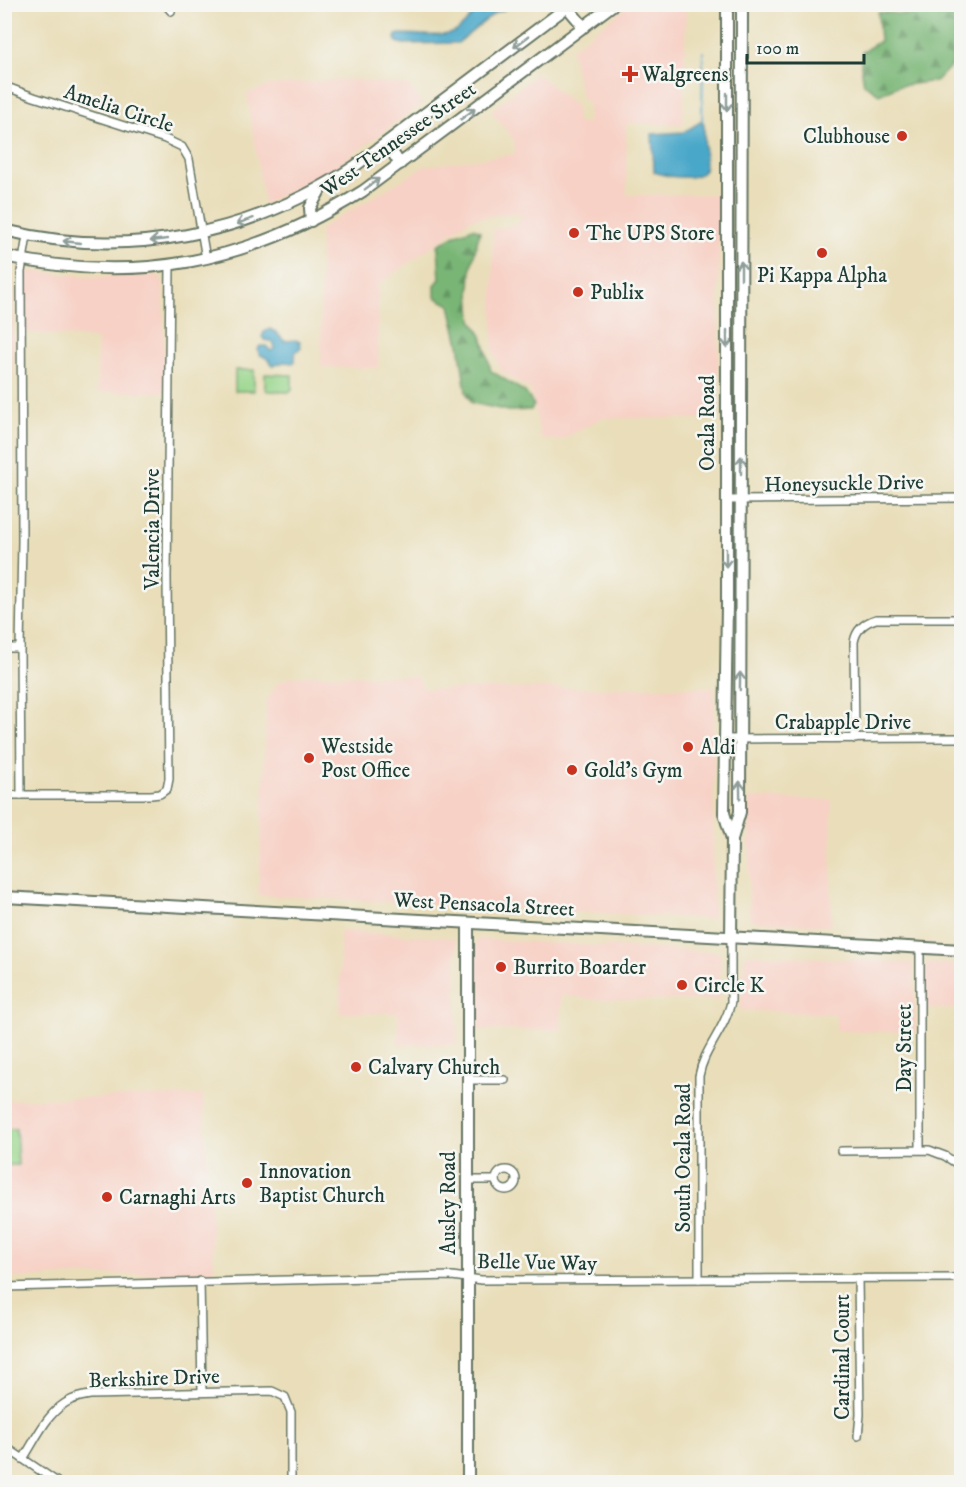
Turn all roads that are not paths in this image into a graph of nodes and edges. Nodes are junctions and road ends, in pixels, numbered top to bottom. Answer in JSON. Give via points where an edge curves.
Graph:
{"nodes":[{"id":1,"x":165,"y":4,"type":"edge"},
{"id":2,"x":615,"y":4,"type":"edge"},
{"id":3,"x":727,"y":4,"type":"edge"},
{"id":4,"x":742,"y":4,"type":"edge"},
{"id":5,"x":569,"y":6,"type":"edge"},
{"id":6,"x":171,"y":11,"type":"dead end"},
{"id":7,"x":727,"y":22,"type":"junction"},
{"id":8,"x":742,"y":24,"type":"junction"},
{"id":9,"x":584,"y":27,"type":"junction"},
{"id":10,"x":4,"y":86,"type":"edge"},
{"id":11,"x":387,"y":144,"type":"junction"},
{"id":12,"x":400,"y":164,"type":"junction"},
{"id":13,"x":322,"y":187,"type":"junction"},
{"id":14,"x":311,"y":221,"type":"junction"},
{"id":15,"x":4,"y":230,"type":"edge"},
{"id":16,"x":201,"y":233,"type":"junction"},
{"id":17,"x":27,"y":236,"type":"junction"},
{"id":18,"x":4,"y":256,"type":"edge"},
{"id":19,"x":206,"y":258,"type":"junction"},
{"id":20,"x":23,"y":260,"type":"junction"},
{"id":21,"x":170,"y":265,"type":"junction"},
{"id":22,"x":962,"y":498,"type":"edge"},
{"id":23,"x":726,"y":500,"type":"junction"},
{"id":24,"x":741,"y":500,"type":"junction"},
{"id":25,"x":962,"y":619,"type":"edge"},
{"id":26,"x":4,"y":648,"type":"edge"},
{"id":27,"x":20,"y":648,"type":"junction"},
{"id":28,"x":962,"y":738,"type":"edge"},
{"id":29,"x":855,"y":739,"type":"junction"},
{"id":30,"x":724,"y":740,"type":"junction"},
{"id":31,"x":739,"y":740,"type":"junction"},
{"id":32,"x":4,"y":795,"type":"edge"},
{"id":33,"x":21,"y":795,"type":"junction"},
{"id":34,"x":732,"y":839,"type":"junction"},
{"id":35,"x":4,"y":897,"type":"edge"},
{"id":36,"x":468,"y":923,"type":"junction"},
{"id":37,"x":731,"y":938,"type":"junction"},
{"id":38,"x":920,"y":947,"type":"junction"},
{"id":39,"x":962,"y":950,"type":"edge"},
{"id":40,"x":467,"y":1080,"type":"junction"},
{"id":41,"x":505,"y":1080,"type":"dead end"},
{"id":42,"x":920,"y":1149,"type":"junction"},
{"id":43,"x":841,"y":1151,"type":"dead end"},
{"id":44,"x":962,"y":1167,"type":"edge"},
{"id":45,"x":496,"y":1179,"type":"dead end"},
{"id":46,"x":467,"y":1180,"type":"junction"},
{"id":47,"x":467,"y":1278,"type":"junction"},
{"id":48,"x":858,"y":1278,"type":"junction"},
{"id":49,"x":962,"y":1278,"type":"edge"},
{"id":50,"x":699,"y":1279,"type":"junction"},
{"id":51,"x":200,"y":1281,"type":"junction"},
{"id":52,"x":4,"y":1287,"type":"edge"},
{"id":53,"x":202,"y":1392,"type":"junction"},
{"id":54,"x":858,"y":1436,"type":"dead end"},
{"id":55,"x":4,"y":1446,"type":"edge"},
{"id":56,"x":23,"y":1459,"type":"junction"},
{"id":57,"x":57,"y":1482,"type":"edge"},
{"id":58,"x":291,"y":1482,"type":"edge"},
{"id":59,"x":468,"y":1482,"type":"edge"}],
"edges":[{"from":1,"to":6,"type":"street"},
{"from":2,"to":9,"type":"main road","name":"West Tennessee Street"},
{"from":3,"to":7,"type":"main road","name":"Ocala Road"},
{"from":4,"to":8,"type":"main road","name":"Ocala Road"},
{"from":5,"to":9,"type":"main road"},
{"from":5,"to":11,"type":"main road","name":"West Tennessee Street","one_way":true},
{"from":7,"to":8,"type":"street"},
{"from":7,"to":23,"type":"main road","name":"Ocala Road","one_way":true},
{"from":24,"to":8,"type":"main road","name":"Ocala Road","one_way":true},
{"from":12,"to":9,"type":"main road","name":"West Tennessee Street","one_way":true},
{"from":10,"to":16,"type":"street","name":"Amelia Circle","via":[[182,147],[191,166]]},
{"from":11,"to":12,"type":"main road"},
{"from":11,"to":13,"type":"main road","name":"West Tennessee Street"},
{"from":14,"to":12,"type":"main road","name":"West Tennessee Street","one_way":true},
{"from":13,"to":14,"type":"main road","via":[[310,208]]},
{"from":13,"to":16,"type":"main road","name":"West Tennessee Street","one_way":true,"via":[[247,221]]},
{"from":14,"to":19,"type":"main road","name":"West Tennessee Street","via":[[259,243]]},
{"from":15,"to":17,"type":"main road","name":"West Tennessee Street"},
{"from":16,"to":17,"type":"main road","name":"West Tennessee Street","one_way":true,"via":[[114,244]]},
{"from":16,"to":19,"type":"street","name":"Amelia Circle"},
{"from":17,"to":20,"type":"street"},
{"from":18,"to":20,"type":"main road","name":"West Tennessee Street"},
{"from":19,"to":21,"type":"main road","name":"West Tennessee Street"},
{"from":20,"to":21,"type":"main road","name":"West Tennessee Street","via":[[100,269]]},
{"from":20,"to":27,"type":"street"},
{"from":21,"to":33,"type":"street","name":"Valencia Drive","via":[[167,789],[151,795]]},
{"from":22,"to":24,"type":"street","name":"Honeysuckle Drive"},
{"from":23,"to":24,"type":"street","name":"Honeysuckle Drive"},
{"from":23,"to":30,"type":"main road","name":"Ocala Road","one_way":true},
{"from":31,"to":24,"type":"main road","name":"Ocala Road","one_way":true},
{"from":25,"to":29,"type":"street","via":[[876,619],[861,627],[854,642]]},
{"from":26,"to":27,"type":"street"},
{"from":27,"to":33,"type":"street"},
{"from":28,"to":29,"type":"street","name":"Crabapple Drive"},
{"from":29,"to":31,"type":"street","name":"Crabapple Drive"},
{"from":30,"to":31,"type":"street","name":"Crabapple Drive"},
{"from":30,"to":34,"type":"main road","name":"Ocala Road","via":[[724,813]]},
{"from":34,"to":31,"type":"main road","name":"Ocala Road","one_way":true,"via":[[740,812]]},
{"from":32,"to":33,"type":"street"},
{"from":34,"to":37,"type":"main road","name":"Ocala Road"},
{"from":35,"to":36,"type":"main road","name":"West Pensacola Street"},
{"from":36,"to":37,"type":"main road","name":"West Pensacola Street"},
{"from":36,"to":40,"type":"main road","name":"Ausley Road"},
{"from":37,"to":38,"type":"main road","name":"West Pensacola Street"},
{"from":37,"to":50,"type":"street","name":"South Ocala Road","via":[[729,1012],[705,1055],[699,1076]]},
{"from":38,"to":39,"type":"main road","name":"West Pensacola Street"},
{"from":38,"to":42,"type":"street","name":"Day Street"},
{"from":40,"to":41,"type":"street"},
{"from":40,"to":46,"type":"main road","name":"Ausley Road"},
{"from":42,"to":43,"type":"street"},
{"from":42,"to":44,"type":"street","via":[[936,1151]]},
{"from":45,"to":46,"type":"street"},
{"from":46,"to":47,"type":"main road","name":"Ausley Road"},
{"from":47,"to":50,"type":"street","name":"Belle Vue Way"},
{"from":47,"to":51,"type":"street","name":"Belle Vue Way"},
{"from":47,"to":59,"type":"main road","name":"Ausley Road"},
{"from":48,"to":49,"type":"street","name":"Belle Vue Way"},
{"from":48,"to":50,"type":"street","name":"Belle Vue Way"},
{"from":48,"to":54,"type":"street","name":"Cardinal Court"},
{"from":51,"to":52,"type":"street","name":"Belle Vue Way"},
{"from":51,"to":53,"type":"street"},
{"from":53,"to":56,"type":"street","name":"Berkshire Drive","via":[[90,1395],[71,1400],[51,1416]]},
{"from":53,"to":58,"type":"street","name":"Berkshire Drive","via":[[266,1390],[285,1397],[291,1412]]},
{"from":55,"to":56,"type":"street"},
{"from":56,"to":57,"type":"street"}]}
